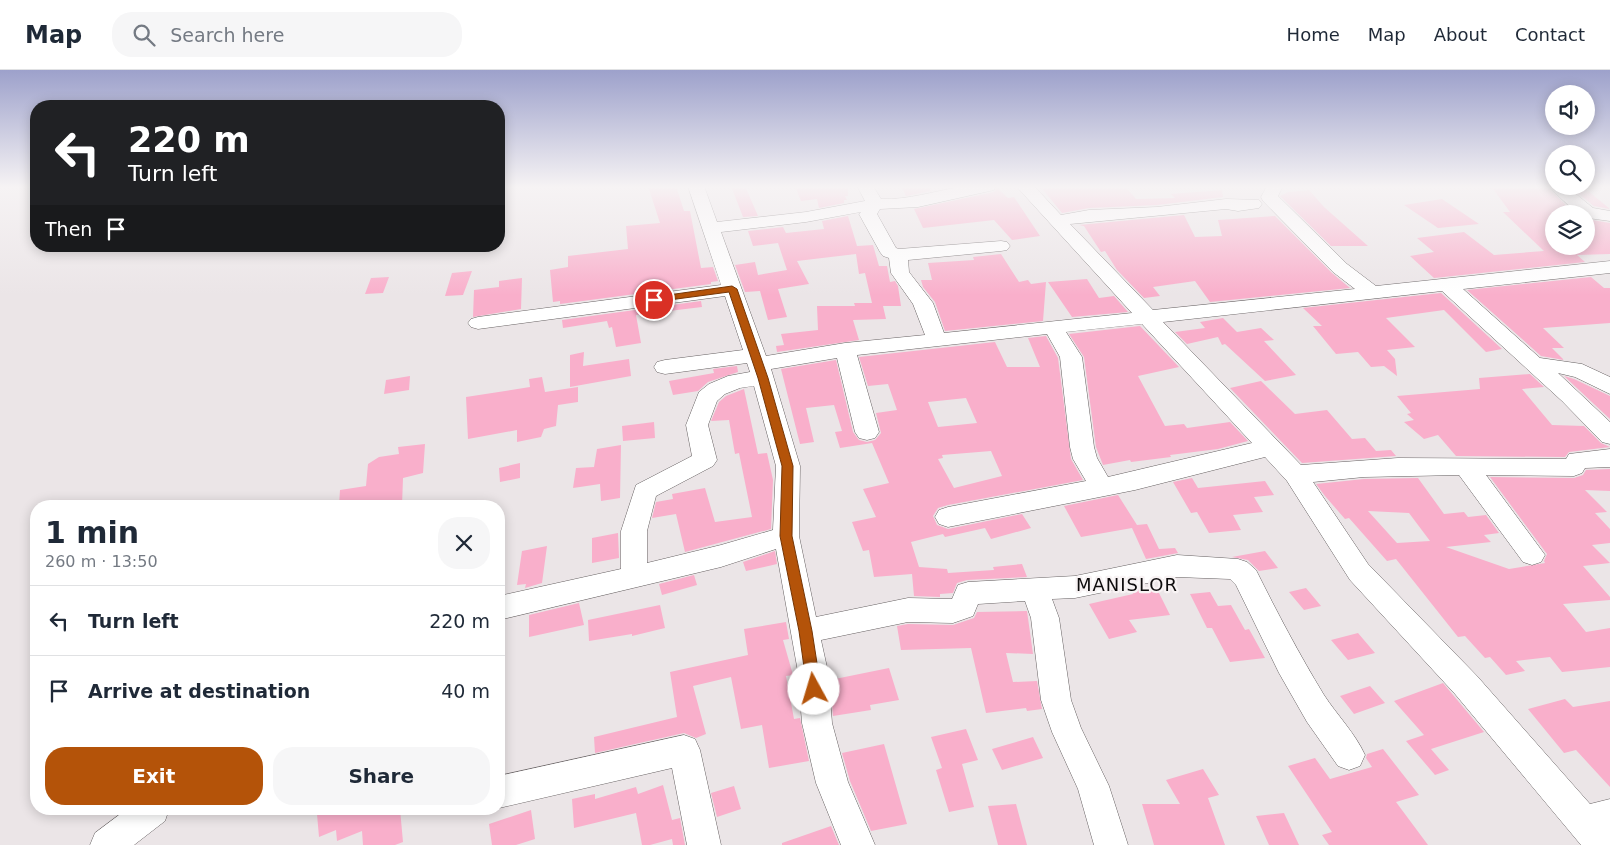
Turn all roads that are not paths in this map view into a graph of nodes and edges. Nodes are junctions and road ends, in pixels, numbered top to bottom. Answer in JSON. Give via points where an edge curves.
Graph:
{"nodes":[{"id":1,"x":709,"y":222,"type":"edge"},
{"id":2,"x":757,"y":222,"type":"edge"},
{"id":3,"x":873,"y":222,"type":"edge"},
{"id":4,"x":1057,"y":222,"type":"edge"},
{"id":5,"x":1294,"y":222,"type":"edge"},
{"id":6,"x":711,"y":228,"type":"junction"},
{"id":7,"x":1001,"y":246,"type":"dead end"},
{"id":8,"x":898,"y":255,"type":"junction"},
{"id":9,"x":1610,"y":267,"type":"edge"},
{"id":10,"x":1447,"y":285,"type":"junction"},
{"id":11,"x":732,"y":289,"type":"junction"},
{"id":12,"x":1372,"y":293,"type":"junction"},
{"id":13,"x":1146,"y":318,"type":"junction"},
{"id":14,"x":478,"y":323,"type":"dead end"},
{"id":15,"x":1053,"y":328,"type":"junction"},
{"id":16,"x":937,"y":340,"type":"junction"},
{"id":17,"x":845,"y":350,"type":"junction"},
{"id":18,"x":1535,"y":364,"type":"junction"},
{"id":19,"x":759,"y":365,"type":"junction"},
{"id":20,"x":665,"y":367,"type":"dead end"},
{"id":21,"x":1610,"y":387,"type":"edge"},
{"id":22,"x":868,"y":432,"type":"dead end"},
{"id":23,"x":1610,"y":436,"type":"edge"},
{"id":24,"x":1271,"y":447,"type":"junction"},
{"id":25,"x":1610,"y":458,"type":"edge"},
{"id":26,"x":1466,"y":467,"type":"junction"},
{"id":27,"x":1296,"y":475,"type":"junction"},
{"id":28,"x":1102,"y":487,"type":"junction"},
{"id":29,"x":948,"y":517,"type":"dead end"},
{"id":30,"x":786,"y":536,"type":"junction"},
{"id":31,"x":1532,"y":555,"type":"dead end"},
{"id":32,"x":634,"y":577,"type":"junction"},
{"id":33,"x":1035,"y":589,"type":"junction"},
{"id":34,"x":505,"y":607,"type":"edge"},
{"id":35,"x":806,"y":631,"type":"junction"},
{"id":36,"x":1349,"y":755,"type":"dead end"},
{"id":37,"x":505,"y":791,"type":"edge"},
{"id":38,"x":145,"y":815,"type":"edge"},
{"id":39,"x":1600,"y":835,"type":"edge"},
{"id":40,"x":107,"y":845,"type":"edge"},
{"id":41,"x":704,"y":845,"type":"edge"},
{"id":42,"x":858,"y":845,"type":"edge"},
{"id":43,"x":1112,"y":845,"type":"edge"}],
"edges":[{"from":1,"to":6,"type":"street"},
{"from":2,"to":6,"type":"street"},
{"from":3,"to":8,"type":"street","via":[[889,252]]},
{"from":4,"to":13,"type":"street"},
{"from":5,"to":12,"type":"street","via":[[1340,268]]},
{"from":6,"to":11,"type":"street"},
{"from":7,"to":8,"type":"street"},
{"from":8,"to":16,"type":"street","via":[[900,273],[923,303]]},
{"from":9,"to":10,"type":"street"},
{"from":10,"to":12,"type":"street"},
{"from":10,"to":18,"type":"street"},
{"from":11,"to":14,"type":"street"},
{"from":11,"to":19,"type":"street"},
{"from":12,"to":13,"type":"street"},
{"from":13,"to":15,"type":"street"},
{"from":13,"to":24,"type":"street"},
{"from":15,"to":16,"type":"street"},
{"from":15,"to":28,"type":"street","via":[[1071,357],[1082,447],[1085,459]]},
{"from":16,"to":17,"type":"street"},
{"from":17,"to":19,"type":"street"},
{"from":17,"to":22,"type":"street"},
{"from":18,"to":21,"type":"street","via":[[1575,368],[1592,374]]},
{"from":18,"to":23,"type":"street"},
{"from":19,"to":20,"type":"street"},
{"from":19,"to":30,"type":"street","via":[[788,466]]},
{"from":19,"to":32,"type":"street","via":[[707,398],[697,425],[705,460],[645,491],[634,531]]},
{"from":24,"to":27,"type":"street"},
{"from":24,"to":28,"type":"street"},
{"from":25,"to":26,"type":"street","via":[[1582,458],[1569,468]]},
{"from":26,"to":27,"type":"street","via":[[1345,469]]},
{"from":26,"to":31,"type":"street"},
{"from":27,"to":39,"type":"street","via":[[1359,572],[1466,685],[1516,746]]},
{"from":28,"to":29,"type":"street"},
{"from":30,"to":32,"type":"street","via":[[722,556]]},
{"from":30,"to":35,"type":"street"},
{"from":32,"to":34,"type":"street"},
{"from":33,"to":35,"type":"street","via":[[968,593],[963,608],[953,611],[908,610]]},
{"from":33,"to":36,"type":"street","via":[[1075,587],[1178,566],[1238,570],[1246,578],[1289,664]]},
{"from":33,"to":43,"type":"street","via":[[1045,618],[1056,700],[1067,732],[1093,786]]},
{"from":35,"to":42,"type":"street","via":[[817,722],[832,783]]},
{"from":37,"to":41,"type":"street","via":[[684,750]]},
{"from":38,"to":40,"type":"street"}]}
